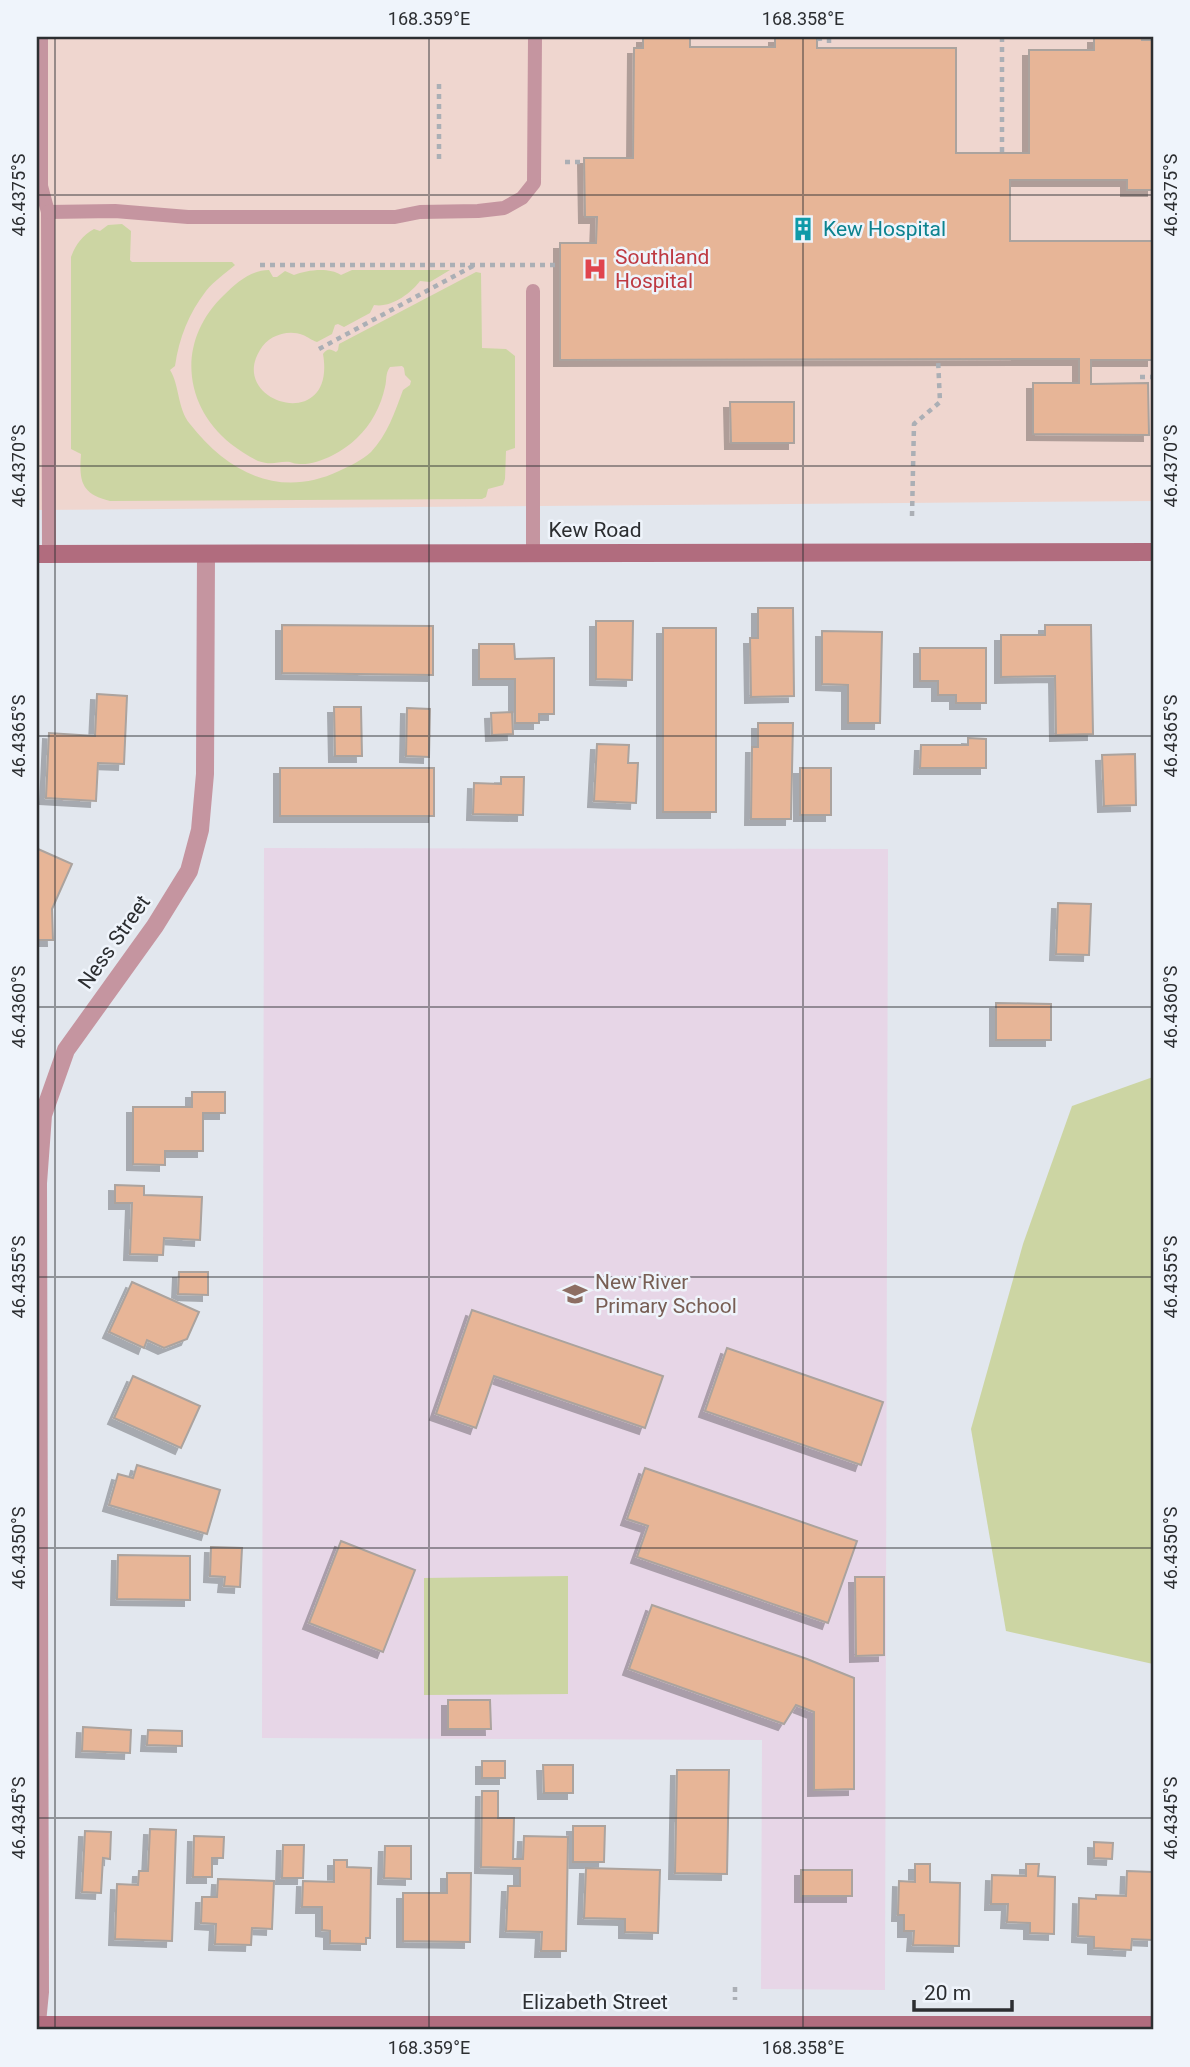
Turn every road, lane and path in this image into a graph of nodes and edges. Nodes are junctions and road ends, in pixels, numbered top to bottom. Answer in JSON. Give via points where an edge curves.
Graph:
{"nodes":[{"id":1,"x":41,"y":37,"type":"edge"},
{"id":2,"x":535,"y":37,"type":"edge"},
{"id":3,"x":829,"y":37,"type":"edge"},
{"id":4,"x":1002,"y":37,"type":"edge"},
{"id":5,"x":817,"y":39,"type":"dead end"},
{"id":6,"x":829,"y":48,"type":"dead end"},
{"id":7,"x":439,"y":84,"type":"dead end"},
{"id":8,"x":1002,"y":153,"type":"dead end"},
{"id":9,"x":439,"y":159,"type":"dead end"},
{"id":10,"x":565,"y":162,"type":"dead end"},
{"id":11,"x":580,"y":162,"type":"dead end"},
{"id":12,"x":48,"y":212,"type":"junction"},
{"id":13,"x":260,"y":265,"type":"dead end"},
{"id":14,"x":474,"y":265,"type":"junction"},
{"id":15,"x":558,"y":265,"type":"dead end"},
{"id":16,"x":533,"y":291,"type":"dead end"},
{"id":17,"x":319,"y":349,"type":"dead end"},
{"id":18,"x":939,"y":359,"type":"dead end"},
{"id":19,"x":1140,"y":377,"type":"dead end"},
{"id":20,"x":1153,"y":377,"type":"edge"},
{"id":21,"x":912,"y":516,"type":"dead end"},
{"id":22,"x":1153,"y":552,"type":"edge"},
{"id":23,"x":533,"y":553,"type":"junction"},
{"id":24,"x":43,"y":554,"type":"edge"},
{"id":25,"x":206,"y":554,"type":"junction"},
{"id":26,"x":735,"y":1987,"type":"dead end"},
{"id":27,"x":735,"y":2001,"type":"dead end"},
{"id":28,"x":37,"y":2024,"type":"edge"},
{"id":29,"x":1153,"y":2025,"type":"edge"}],
"edges":[{"from":1,"to":12,"type":"lane","via":[[41,186]]},
{"from":2,"to":12,"type":"lane","via":[[534,183],[522,198],[504,208],[395,217]]},
{"from":3,"to":5,"type":"path"},
{"from":3,"to":6,"type":"path"},
{"from":4,"to":8,"type":"path"},
{"from":7,"to":9,"type":"path"},
{"from":10,"to":11,"type":"path"},
{"from":12,"to":24,"type":"lane"},
{"from":13,"to":14,"type":"path"},
{"from":14,"to":15,"type":"path"},
{"from":14,"to":17,"type":"path"},
{"from":16,"to":23,"type":"lane"},
{"from":18,"to":21,"type":"path","via":[[940,402],[914,425]]},
{"from":19,"to":20,"type":"path"},
{"from":22,"to":23,"type":"street","name":"Kew Road"},
{"from":23,"to":25,"type":"street","name":"Kew Road"},
{"from":24,"to":25,"type":"street","name":"Kew Road"},
{"from":25,"to":28,"type":"street","name":"Ness Street","via":[[205,774],[200,830],[189,871],[66,1050],[43,1115],[38,1183]]},
{"from":26,"to":27,"type":"path"},
{"from":28,"to":29,"type":"street","name":"Elizabeth Street"}]}
